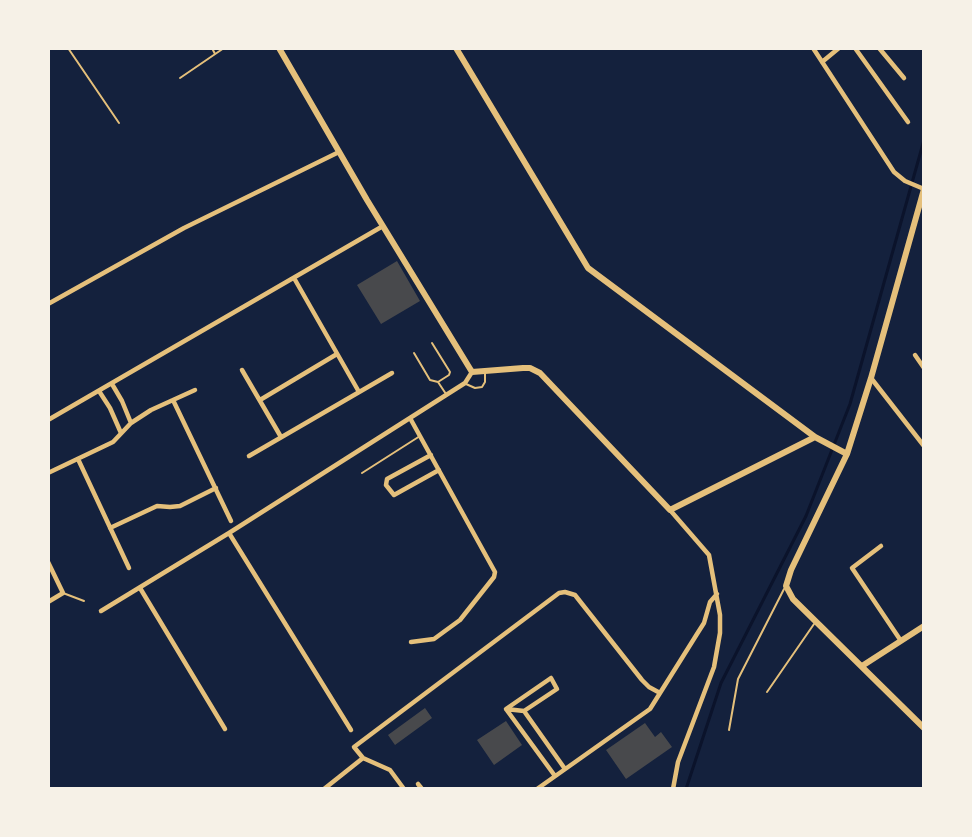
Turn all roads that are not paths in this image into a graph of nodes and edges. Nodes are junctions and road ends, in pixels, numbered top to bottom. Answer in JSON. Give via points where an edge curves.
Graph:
{"nodes":[{"id":1,"x":68,"y":48,"type":"edge"},
{"id":2,"x":212,"y":48,"type":"edge"},
{"id":3,"x":224,"y":48,"type":"edge"},
{"id":4,"x":279,"y":48,"type":"edge"},
{"id":5,"x":456,"y":48,"type":"edge"},
{"id":6,"x":813,"y":48,"type":"edge"},
{"id":7,"x":839,"y":48,"type":"edge"},
{"id":8,"x":855,"y":48,"type":"edge"},
{"id":9,"x":879,"y":48,"type":"edge"},
{"id":10,"x":215,"y":54,"type":"junction"},
{"id":11,"x":822,"y":62,"type":"junction"},
{"id":12,"x":180,"y":78,"type":"dead end"},
{"id":13,"x":904,"y":78,"type":"dead end"},
{"id":14,"x":908,"y":122,"type":"dead end"},
{"id":15,"x":119,"y":123,"type":"dead end"},
{"id":16,"x":339,"y":152,"type":"junction"},
{"id":17,"x":922,"y":188,"type":"edge"},
{"id":18,"x":383,"y":226,"type":"junction"},
{"id":19,"x":294,"y":278,"type":"junction"},
{"id":20,"x":48,"y":304,"type":"edge"},
{"id":21,"x":432,"y":343,"type":"dead end"},
{"id":22,"x":414,"y":353,"type":"dead end"},
{"id":23,"x":337,"y":354,"type":"junction"},
{"id":24,"x":915,"y":356,"type":"dead end"},
{"id":25,"x":924,"y":368,"type":"edge"},
{"id":26,"x":242,"y":370,"type":"dead end"},
{"id":27,"x":485,"y":371,"type":"junction"},
{"id":28,"x":472,"y":372,"type":"junction"},
{"id":29,"x":392,"y":373,"type":"dead end"},
{"id":30,"x":871,"y":378,"type":"junction"},
{"id":31,"x":438,"y":382,"type":"junction"},
{"id":32,"x":465,"y":383,"type":"junction"},
{"id":33,"x":112,"y":384,"type":"junction"},
{"id":34,"x":195,"y":390,"type":"dead end"},
{"id":35,"x":99,"y":391,"type":"junction"},
{"id":36,"x":359,"y":392,"type":"junction"},
{"id":37,"x":446,"y":394,"type":"junction"},
{"id":38,"x":172,"y":400,"type":"junction"},
{"id":39,"x":260,"y":400,"type":"junction"},
{"id":40,"x":410,"y":418,"type":"junction"},
{"id":41,"x":48,"y":420,"type":"edge"},
{"id":42,"x":131,"y":423,"type":"junction"},
{"id":43,"x":121,"y":433,"type":"junction"},
{"id":44,"x":809,"y":433,"type":"junction"},
{"id":45,"x":420,"y":436,"type":"junction"},
{"id":46,"x":281,"y":437,"type":"junction"},
{"id":47,"x":815,"y":437,"type":"junction"},
{"id":48,"x":805,"y":442,"type":"junction"},
{"id":49,"x":924,"y":446,"type":"edge"},
{"id":50,"x":844,"y":452,"type":"junction"},
{"id":51,"x":431,"y":455,"type":"junction"},
{"id":52,"x":249,"y":456,"type":"dead end"},
{"id":53,"x":78,"y":459,"type":"junction"},
{"id":54,"x":439,"y":470,"type":"junction"},
{"id":55,"x":48,"y":473,"type":"edge"},
{"id":56,"x":362,"y":473,"type":"dead end"},
{"id":57,"x":216,"y":488,"type":"junction"},
{"id":58,"x":670,"y":510,"type":"junction"},
{"id":59,"x":231,"y":521,"type":"dead end"},
{"id":60,"x":110,"y":528,"type":"junction"},
{"id":61,"x":229,"y":533,"type":"junction"},
{"id":62,"x":881,"y":546,"type":"dead end"},
{"id":63,"x":48,"y":562,"type":"edge"},
{"id":64,"x":129,"y":568,"type":"dead end"},
{"id":65,"x":786,"y":586,"type":"junction"},
{"id":66,"x":140,"y":588,"type":"junction"},
{"id":67,"x":63,"y":593,"type":"junction"},
{"id":68,"x":717,"y":594,"type":"junction"},
{"id":69,"x":84,"y":601,"type":"dead end"},
{"id":70,"x":48,"y":602,"type":"edge"},
{"id":71,"x":102,"y":611,"type":"dead end"},
{"id":72,"x":816,"y":621,"type":"junction"},
{"id":73,"x":924,"y":626,"type":"edge"},
{"id":74,"x":901,"y":641,"type":"junction"},
{"id":75,"x":411,"y":642,"type":"dead end"},
{"id":76,"x":862,"y":666,"type":"junction"},
{"id":77,"x":767,"y":692,"type":"dead end"},
{"id":78,"x":660,"y":693,"type":"junction"},
{"id":79,"x":506,"y":709,"type":"junction"},
{"id":80,"x":524,"y":711,"type":"junction"},
{"id":81,"x":924,"y":728,"type":"edge"},
{"id":82,"x":225,"y":729,"type":"dead end"},
{"id":83,"x":351,"y":730,"type":"dead end"},
{"id":84,"x":729,"y":730,"type":"dead end"},
{"id":85,"x":363,"y":758,"type":"junction"},
{"id":86,"x":565,"y":769,"type":"junction"},
{"id":87,"x":555,"y":776,"type":"junction"},
{"id":88,"x":418,"y":784,"type":"dead end"},
{"id":89,"x":324,"y":789,"type":"edge"},
{"id":90,"x":404,"y":789,"type":"edge"},
{"id":91,"x":423,"y":789,"type":"edge"},
{"id":92,"x":537,"y":789,"type":"edge"},
{"id":93,"x":673,"y":789,"type":"edge"}],
"edges":[{"from":1,"to":15,"type":"lane"},
{"from":2,"to":10,"type":"lane"},
{"from":3,"to":10,"type":"lane"},
{"from":4,"to":16,"type":"street"},
{"from":5,"to":44,"type":"street","via":[[588,268]]},
{"from":6,"to":11,"type":"street"},
{"from":7,"to":11,"type":"street"},
{"from":8,"to":14,"type":"street"},
{"from":9,"to":13,"type":"street"},
{"from":10,"to":12,"type":"lane"},
{"from":11,"to":17,"type":"street","via":[[894,172]]},
{"from":16,"to":18,"type":"street"},
{"from":16,"to":20,"type":"street","via":[[184,228]]},
{"from":17,"to":30,"type":"street"},
{"from":18,"to":19,"type":"street"},
{"from":18,"to":28,"type":"street"},
{"from":19,"to":23,"type":"street"},
{"from":19,"to":33,"type":"street"},
{"from":21,"to":31,"type":"lane","via":[[450,372]]},
{"from":22,"to":31,"type":"lane","via":[[430,380]]},
{"from":23,"to":36,"type":"street"},
{"from":23,"to":39,"type":"street"},
{"from":24,"to":25,"type":"street"},
{"from":26,"to":39,"type":"street"},
{"from":27,"to":28,"type":"street"},
{"from":27,"to":32,"type":"lane","via":[[482,387]]},
{"from":27,"to":58,"type":"street","via":[[530,368],[540,373]]},
{"from":28,"to":32,"type":"street"},
{"from":29,"to":36,"type":"street"},
{"from":30,"to":49,"type":"street"},
{"from":30,"to":50,"type":"street"},
{"from":31,"to":37,"type":"lane"},
{"from":32,"to":37,"type":"street"},
{"from":33,"to":35,"type":"street"},
{"from":33,"to":42,"type":"street"},
{"from":34,"to":38,"type":"street"},
{"from":35,"to":41,"type":"street"},
{"from":35,"to":43,"type":"street"},
{"from":36,"to":46,"type":"street"},
{"from":37,"to":40,"type":"street"},
{"from":38,"to":42,"type":"street"},
{"from":38,"to":57,"type":"street"},
{"from":39,"to":46,"type":"street"},
{"from":40,"to":45,"type":"street"},
{"from":40,"to":61,"type":"street"},
{"from":42,"to":43,"type":"street"},
{"from":43,"to":53,"type":"street","via":[[113,442]]},
{"from":44,"to":47,"type":"street"},
{"from":44,"to":48,"type":"street"},
{"from":45,"to":51,"type":"street"},
{"from":45,"to":56,"type":"lane"},
{"from":46,"to":52,"type":"street"},
{"from":47,"to":48,"type":"street"},
{"from":47,"to":50,"type":"street"},
{"from":48,"to":58,"type":"street"},
{"from":50,"to":65,"type":"street"},
{"from":51,"to":54,"type":"street"},
{"from":51,"to":54,"type":"street","via":[[387,480],[386,485],[394,495]]},
{"from":53,"to":55,"type":"street"},
{"from":53,"to":60,"type":"street"},
{"from":54,"to":75,"type":"street","via":[[495,572],[460,620],[434,639]]},
{"from":57,"to":59,"type":"street"},
{"from":57,"to":60,"type":"street","via":[[180,506],[157,506]]},
{"from":58,"to":68,"type":"street","via":[[709,555]]},
{"from":60,"to":64,"type":"street"},
{"from":61,"to":66,"type":"street"},
{"from":61,"to":83,"type":"street"},
{"from":62,"to":74,"type":"street","via":[[852,568]]},
{"from":63,"to":67,"type":"street"},
{"from":65,"to":72,"type":"street","via":[[793,599]]},
{"from":65,"to":84,"type":"lane","via":[[738,679]]},
{"from":66,"to":71,"type":"street"},
{"from":66,"to":82,"type":"street"},
{"from":67,"to":69,"type":"lane"},
{"from":67,"to":70,"type":"street"},
{"from":68,"to":78,"type":"street","via":[[698,634]]},
{"from":68,"to":93,"type":"street","via":[[717,656],[678,762]]},
{"from":72,"to":76,"type":"street"},
{"from":72,"to":77,"type":"lane"},
{"from":73,"to":74,"type":"street"},
{"from":74,"to":76,"type":"street"},
{"from":76,"to":81,"type":"street"},
{"from":78,"to":85,"type":"street","via":[[642,680],[575,596],[562,592],[354,747]]},
{"from":78,"to":86,"type":"street","via":[[650,709]]},
{"from":79,"to":80,"type":"street"},
{"from":79,"to":80,"type":"street","via":[[548,679],[553,680],[557,689]]},
{"from":79,"to":87,"type":"street"},
{"from":80,"to":86,"type":"street"},
{"from":85,"to":89,"type":"street"},
{"from":85,"to":90,"type":"street","via":[[390,770]]},
{"from":86,"to":87,"type":"street"},
{"from":87,"to":92,"type":"street"},
{"from":88,"to":91,"type":"street"}]}
